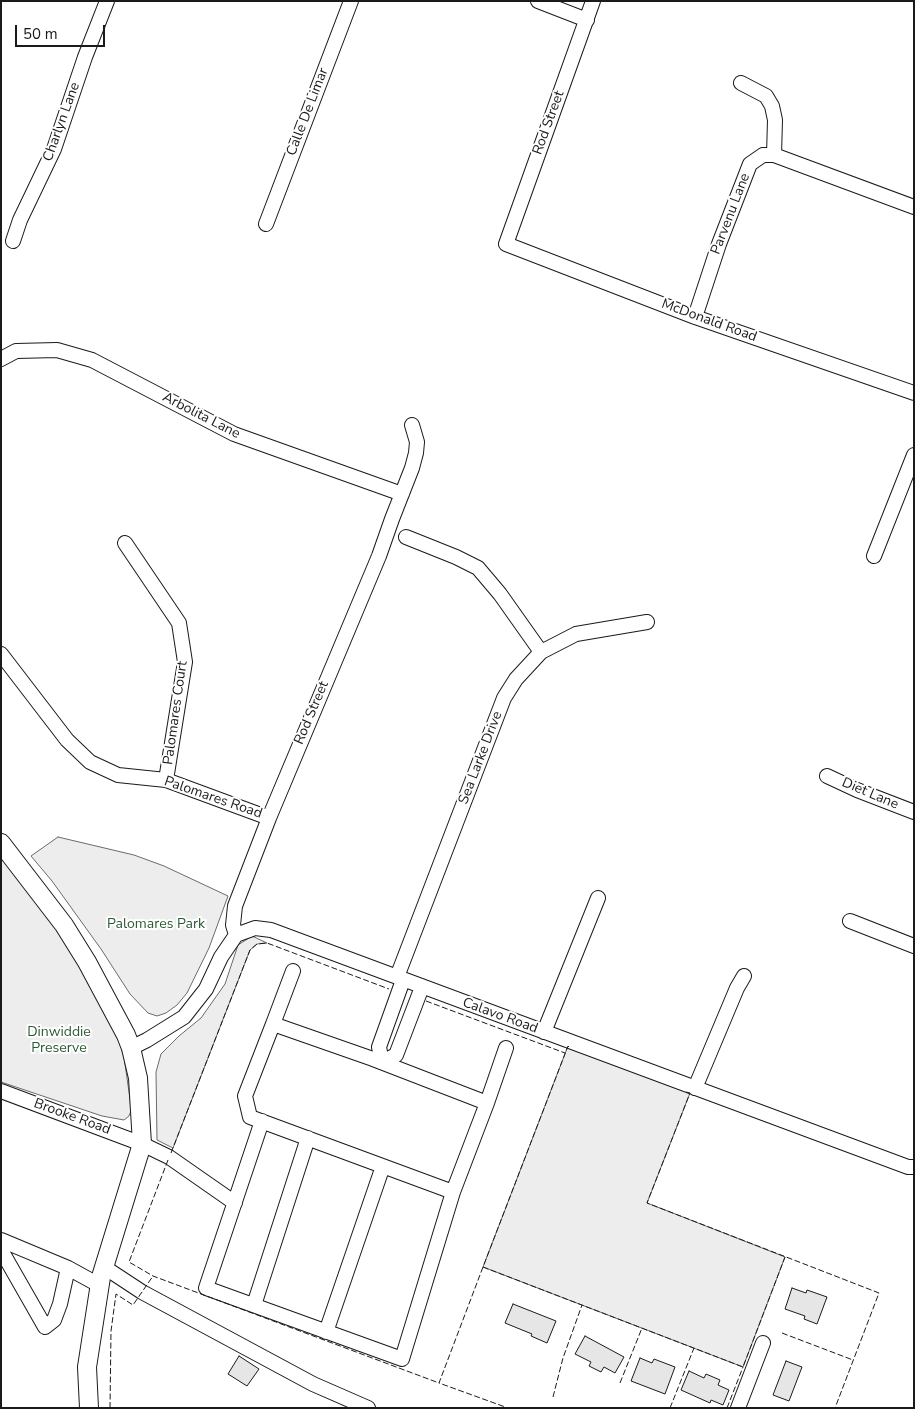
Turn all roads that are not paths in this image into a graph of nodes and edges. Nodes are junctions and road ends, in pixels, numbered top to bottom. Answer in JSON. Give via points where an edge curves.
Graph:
{"nodes":[{"id":1,"x":107,"y":1,"type":"edge"},
{"id":2,"x":351,"y":1,"type":"edge"},
{"id":3,"x":538,"y":1,"type":"edge"},
{"id":4,"x":594,"y":1,"type":"edge"},
{"id":5,"x":587,"y":20,"type":"junction"},
{"id":6,"x":741,"y":83,"type":"dead end"},
{"id":7,"x":774,"y":155,"type":"junction"},
{"id":8,"x":914,"y":207,"type":"edge"},
{"id":9,"x":266,"y":224,"type":"dead end"},
{"id":10,"x":13,"y":241,"type":"dead end"},
{"id":11,"x":506,"y":244,"type":"joint"},
{"id":12,"x":695,"y":317,"type":"junction"},
{"id":13,"x":1,"y":359,"type":"edge"},
{"id":14,"x":914,"y":393,"type":"edge"},
{"id":15,"x":412,"y":426,"type":"dead end"},
{"id":16,"x":914,"y":455,"type":"edge"},
{"id":17,"x":402,"y":494,"type":"junction"},
{"id":18,"x":406,"y":537,"type":"dead end"},
{"id":19,"x":125,"y":543,"type":"dead end"},
{"id":20,"x":874,"y":556,"type":"dead end"},
{"id":21,"x":646,"y":622,"type":"dead end"},
{"id":22,"x":541,"y":652,"type":"junction"},
{"id":23,"x":1,"y":654,"type":"edge"},
{"id":24,"x":827,"y":776,"type":"dead end"},
{"id":25,"x":166,"y":780,"type":"junction"},
{"id":26,"x":914,"y":812,"type":"edge"},
{"id":27,"x":269,"y":818,"type":"junction"},
{"id":28,"x":1,"y":844,"type":"edge"},
{"id":29,"x":598,"y":898,"type":"dead end"},
{"id":30,"x":850,"y":921,"type":"dead end"},
{"id":31,"x":236,"y":934,"type":"junction"},
{"id":32,"x":914,"y":946,"type":"edge"},
{"id":33,"x":293,"y":971,"type":"dead end"},
{"id":34,"x":744,"y":976,"type":"dead end"},
{"id":35,"x":400,"y":979,"type":"junction"},
{"id":36,"x":422,"y":987,"type":"junction"},
{"id":37,"x":273,"y":1024,"type":"junction"},
{"id":38,"x":544,"y":1032,"type":"junction"},
{"id":39,"x":131,"y":1048,"type":"junction"},
{"id":40,"x":506,"y":1048,"type":"dead end"},
{"id":41,"x":382,"y":1062,"type":"junction"},
{"id":42,"x":695,"y":1088,"type":"junction"},
{"id":43,"x":1,"y":1091,"type":"edge"},
{"id":44,"x":487,"y":1104,"type":"junction"},
{"id":45,"x":262,"y":1121,"type":"junction"},
{"id":46,"x":308,"y":1138,"type":"junction"},
{"id":47,"x":142,"y":1144,"type":"junction"},
{"id":48,"x":383,"y":1166,"type":"junction"},
{"id":49,"x":914,"y":1166,"type":"edge"},
{"id":50,"x":453,"y":1192,"type":"junction"},
{"id":51,"x":235,"y":1203,"type":"junction"},
{"id":52,"x":1,"y":1240,"type":"edge"},
{"id":53,"x":1,"y":1250,"type":"edge"},
{"id":54,"x":104,"y":1266,"type":"junction"},
{"id":55,"x":68,"y":1268,"type":"junction"},
{"id":56,"x":100,"y":1285,"type":"junction"},
{"id":57,"x":254,"y":1306,"type":"junction"},
{"id":58,"x":326,"y":1332,"type":"junction"},
{"id":59,"x":763,"y":1343,"type":"dead end"},
{"id":60,"x":89,"y":1408,"type":"edge"},
{"id":61,"x":368,"y":1408,"type":"edge"},
{"id":62,"x":738,"y":1408,"type":"edge"}],
"edges":[{"from":1,"to":10,"type":"street","name":"Charlyn Lane","via":[[54,149]]},
{"from":2,"to":9,"type":"street","name":"Calle De Limar"},
{"from":3,"to":5,"type":"street"},
{"from":4,"to":5,"type":"street","name":"Rod Street"},
{"from":5,"to":11,"type":"street","name":"Rod Street"},
{"from":6,"to":7,"type":"street","via":[[766,96],[772,106]]},
{"from":7,"to":8,"type":"street"},
{"from":7,"to":12,"type":"street","name":"Parvenu Lane","via":[[763,155],[750,164]]},
{"from":11,"to":12,"type":"street","name":"McDonald Road"},
{"from":12,"to":14,"type":"street","name":"McDonald Road"},
{"from":13,"to":17,"type":"street","name":"Arbolita Lane","via":[[16,351],[57,350],[92,360],[234,434]]},
{"from":15,"to":17,"type":"street","name":"Rod Street","via":[[417,442],[416,453]]},
{"from":16,"to":20,"type":"street"},
{"from":17,"to":27,"type":"street","name":"Rod Street"},
{"from":18,"to":22,"type":"street","via":[[478,568]]},
{"from":19,"to":25,"type":"street","name":"Palomares Court","via":[[179,623],[185,662]]},
{"from":21,"to":22,"type":"street","name":"Sea Larke Drive","via":[[576,634]]},
{"from":22,"to":35,"type":"street","name":"Sea Larke Drive","via":[[516,679],[504,698]]},
{"from":23,"to":25,"type":"street","name":"Palomares Road","via":[[67,740],[90,762],[118,775]]},
{"from":24,"to":26,"type":"street","name":"Diet Lane"},
{"from":25,"to":27,"type":"street","name":"Palomares Road"},
{"from":27,"to":31,"type":"street","name":"Rod Street","via":[[235,906],[233,925]]},
{"from":28,"to":39,"type":"main road","via":[[64,925]]},
{"from":29,"to":38,"type":"street"},
{"from":30,"to":32,"type":"street"},
{"from":31,"to":35,"type":"street","name":"Calavo Road","via":[[255,928],[271,930]]},
{"from":31,"to":39,"type":"street","via":[[206,988],[184,1017]]},
{"from":33,"to":37,"type":"street"},
{"from":34,"to":42,"type":"street"},
{"from":35,"to":36,"type":"street","name":"Calavo Road"},
{"from":35,"to":41,"type":"street","name":"Sea Larke Drive","via":[[379,1048]]},
{"from":36,"to":38,"type":"street","name":"Calavo Road"},
{"from":36,"to":41,"type":"street","via":[[396,1055]]},
{"from":37,"to":41,"type":"street"},
{"from":37,"to":45,"type":"street","via":[[245,1096],[250,1117]]},
{"from":38,"to":42,"type":"street","name":"Calavo Road"},
{"from":39,"to":47,"type":"main road","via":[[138,1078]]},
{"from":40,"to":44,"type":"street"},
{"from":41,"to":44,"type":"street"},
{"from":42,"to":49,"type":"street","name":"Calavo Road","via":[[908,1167]]},
{"from":43,"to":47,"type":"street","name":"Brooke Road"},
{"from":44,"to":50,"type":"street"},
{"from":45,"to":46,"type":"street"},
{"from":45,"to":51,"type":"street"},
{"from":46,"to":48,"type":"street"},
{"from":46,"to":57,"type":"street"},
{"from":47,"to":51,"type":"street","name":"Brooke Road","via":[[169,1157]]},
{"from":47,"to":54,"type":"main road"},
{"from":48,"to":50,"type":"street"},
{"from":48,"to":58,"type":"street"},
{"from":50,"to":58,"type":"street","via":[[402,1359]]},
{"from":51,"to":57,"type":"street","via":[[206,1288]]},
{"from":52,"to":55,"type":"street"},
{"from":53,"to":55,"type":"street","via":[[45,1327],[54,1320]]},
{"from":54,"to":56,"type":"main road"},
{"from":54,"to":61,"type":"street","via":[[142,1292],[313,1384]]},
{"from":55,"to":56,"type":"street"},
{"from":56,"to":60,"type":"main road","via":[[88,1367]]},
{"from":57,"to":58,"type":"street"},
{"from":59,"to":62,"type":"street"}]}
